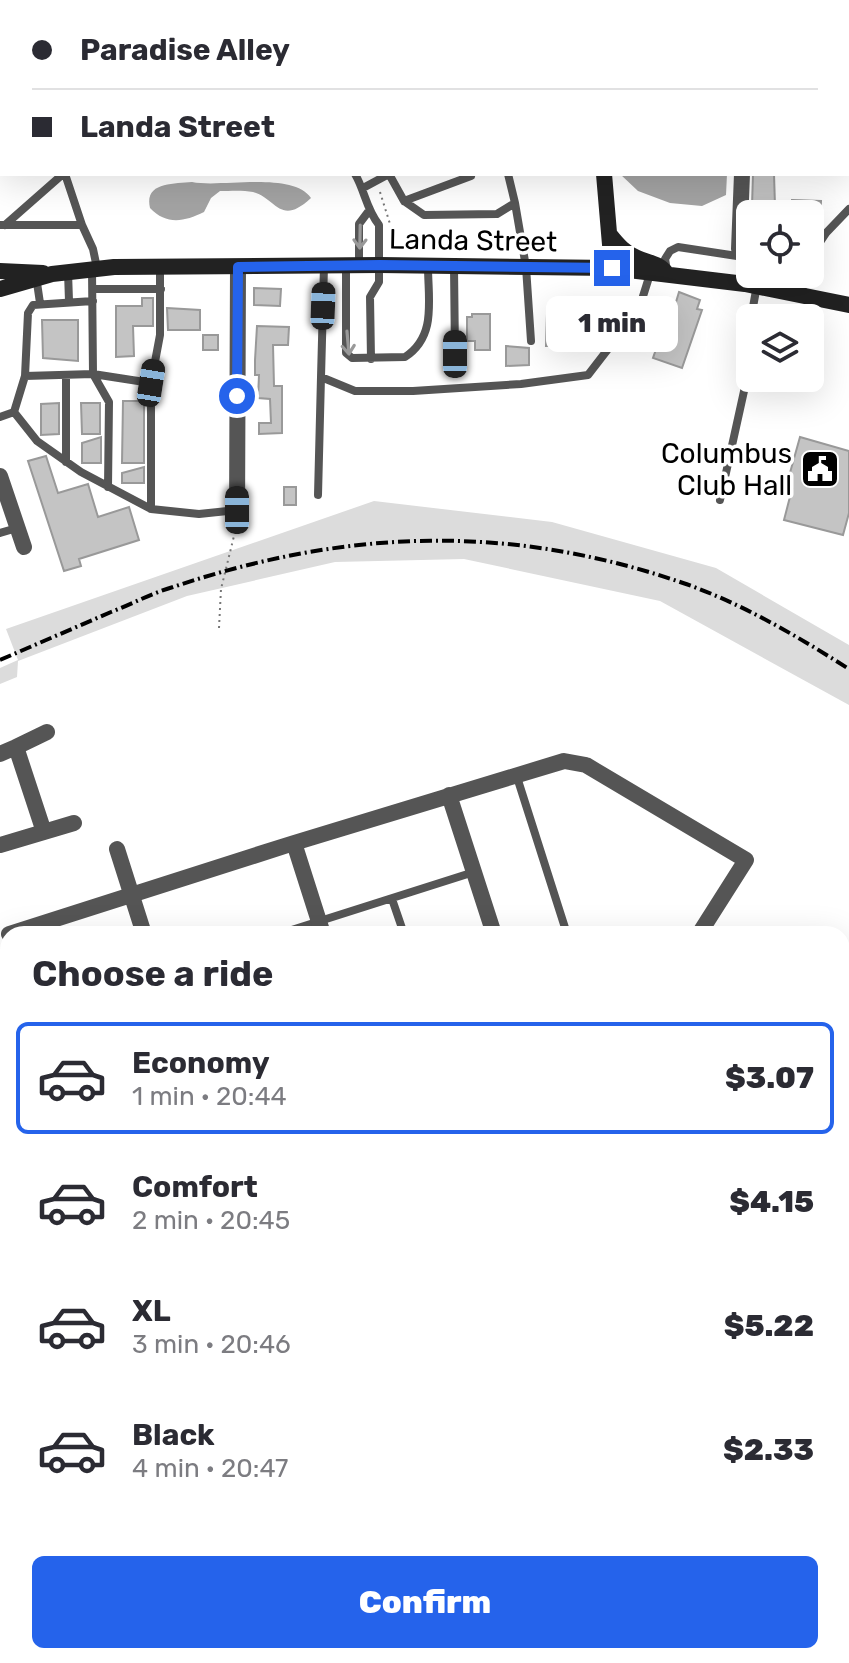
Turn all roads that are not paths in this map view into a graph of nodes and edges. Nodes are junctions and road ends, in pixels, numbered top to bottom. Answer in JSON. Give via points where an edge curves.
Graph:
{"nodes":[{"id":1,"x":62,"y":176,"type":"edge"},
{"id":2,"x":65,"y":176,"type":"edge"},
{"id":3,"x":356,"y":176,"type":"edge"},
{"id":4,"x":385,"y":176,"type":"edge"},
{"id":5,"x":390,"y":176,"type":"edge"},
{"id":6,"x":471,"y":176,"type":"dead end"},
{"id":7,"x":508,"y":176,"type":"edge"},
{"id":8,"x":604,"y":176,"type":"edge"},
{"id":9,"x":742,"y":176,"type":"edge"},
{"id":10,"x":363,"y":188,"type":"junction"},
{"id":11,"x":743,"y":200,"type":"edge"},
{"id":12,"x":404,"y":201,"type":"junction"},
{"id":13,"x":515,"y":203,"type":"junction"},
{"id":14,"x":849,"y":209,"type":"edge"},
{"id":15,"x":368,"y":212,"type":"junction"},
{"id":16,"x":2,"y":225,"type":"edge"},
{"id":17,"x":82,"y":225,"type":"junction"},
{"id":18,"x":610,"y":235,"type":"junction"},
{"id":19,"x":824,"y":236,"type":"edge"},
{"id":20,"x":736,"y":252,"type":"edge"},
{"id":21,"x":352,"y":265,"type":"junction"},
{"id":22,"x":380,"y":265,"type":"junction"},
{"id":23,"x":324,"y":266,"type":"junction"},
{"id":24,"x":428,"y":266,"type":"junction"},
{"id":25,"x":126,"y":267,"type":"junction"},
{"id":26,"x":160,"y":267,"type":"junction"},
{"id":27,"x":238,"y":267,"type":"junction"},
{"id":28,"x":454,"y":267,"type":"junction"},
{"id":29,"x":526,"y":267,"type":"junction"},
{"id":30,"x":612,"y":268,"type":"junction"},
{"id":31,"x":94,"y":269,"type":"junction"},
{"id":32,"x":0,"y":271,"type":"edge"},
{"id":33,"x":48,"y":274,"type":"junction"},
{"id":34,"x":650,"y":274,"type":"junction"},
{"id":35,"x":668,"y":275,"type":"junction"},
{"id":36,"x":736,"y":279,"type":"edge"},
{"id":37,"x":783,"y":288,"type":"edge"},
{"id":38,"x":803,"y":288,"type":"edge"},
{"id":39,"x":0,"y":289,"type":"edge"},
{"id":40,"x":93,"y":289,"type":"junction"},
{"id":41,"x":127,"y":289,"type":"junction"},
{"id":42,"x":161,"y":289,"type":"junction"},
{"id":43,"x":802,"y":294,"type":"junction"},
{"id":44,"x":69,"y":301,"type":"junction"},
{"id":45,"x":93,"y":301,"type":"junction"},
{"id":46,"x":40,"y":303,"type":"junction"},
{"id":47,"x":849,"y":305,"type":"edge"},
{"id":48,"x":531,"y":341,"type":"dead end"},
{"id":49,"x":455,"y":354,"type":"dead end"},
{"id":50,"x":371,"y":359,"type":"junction"},
{"id":51,"x":93,"y":374,"type":"junction"},
{"id":52,"x":66,"y":375,"type":"junction"},
{"id":53,"x":25,"y":376,"type":"junction"},
{"id":54,"x":321,"y":377,"type":"junction"},
{"id":55,"x":151,"y":383,"type":"junction"},
{"id":56,"x":744,"y":392,"type":"edge"},
{"id":57,"x":14,"y":412,"type":"junction"},
{"id":58,"x":0,"y":417,"type":"edge"},
{"id":59,"x":66,"y":462,"type":"junction"},
{"id":60,"x":0,"y":476,"type":"edge"},
{"id":61,"x":108,"y":487,"type":"junction"},
{"id":62,"x":318,"y":495,"type":"dead end"},
{"id":63,"x":720,"y":500,"type":"dead end"},
{"id":64,"x":151,"y":509,"type":"junction"},
{"id":65,"x":237,"y":517,"type":"joint"},
{"id":66,"x":17,"y":528,"type":"junction"},
{"id":67,"x":0,"y":533,"type":"edge"},
{"id":68,"x":24,"y":547,"type":"dead end"},
{"id":69,"x":47,"y":732,"type":"dead end"},
{"id":70,"x":16,"y":747,"type":"junction"},
{"id":71,"x":0,"y":754,"type":"edge"},
{"id":72,"x":516,"y":774,"type":"junction"},
{"id":73,"x":449,"y":795,"type":"junction"},
{"id":74,"x":74,"y":823,"type":"dead end"},
{"id":75,"x":44,"y":832,"type":"junction"},
{"id":76,"x":294,"y":843,"type":"junction"},
{"id":77,"x":0,"y":845,"type":"edge"},
{"id":78,"x":117,"y":849,"type":"dead end"},
{"id":79,"x":474,"y":872,"type":"junction"},
{"id":80,"x":131,"y":895,"type":"junction"},
{"id":81,"x":392,"y":899,"type":"junction"},
{"id":82,"x":34,"y":926,"type":"edge"},
{"id":83,"x":141,"y":926,"type":"edge"},
{"id":84,"x":320,"y":926,"type":"edge"},
{"id":85,"x":326,"y":926,"type":"edge"},
{"id":86,"x":401,"y":926,"type":"edge"},
{"id":87,"x":491,"y":926,"type":"edge"},
{"id":88,"x":564,"y":926,"type":"edge"},
{"id":89,"x":704,"y":926,"type":"edge"}],
"edges":[{"from":1,"to":16,"type":"lane"},
{"from":2,"to":17,"type":"lane"},
{"from":3,"to":10,"type":"lane"},
{"from":4,"to":10,"type":"lane"},
{"from":5,"to":12,"type":"lane"},
{"from":6,"to":12,"type":"lane"},
{"from":7,"to":13,"type":"lane"},
{"from":8,"to":18,"type":"main road"},
{"from":9,"to":11,"type":"street"},
{"from":10,"to":15,"type":"lane"},
{"from":12,"to":13,"type":"lane","via":[[424,215],[497,214]]},
{"from":13,"to":29,"type":"lane"},
{"from":14,"to":19,"type":"lane"},
{"from":15,"to":21,"type":"lane","one_way":true,"via":[[359,224]]},
{"from":15,"to":22,"type":"lane","via":[[379,225]]},
{"from":16,"to":17,"type":"lane"},
{"from":17,"to":31,"type":"lane","via":[[93,249]]},
{"from":18,"to":30,"type":"main road"},
{"from":18,"to":35,"type":"main road","via":[[622,249],[661,265]]},
{"from":20,"to":35,"type":"lane","via":[[678,247],[665,259]]},
{"from":21,"to":22,"type":"main road","name":"Landa Street"},
{"from":21,"to":23,"type":"main road","name":"Landa Street"},
{"from":21,"to":50,"type":"lane","one_way":true,"via":[[346,353]]},
{"from":22,"to":24,"type":"main road","name":"Landa Street"},
{"from":22,"to":50,"type":"lane","via":[[379,282],[370,297]]},
{"from":23,"to":27,"type":"main road","name":"Landa Street"},
{"from":23,"to":54,"type":"lane"},
{"from":24,"to":28,"type":"main road","name":"Landa Street"},
{"from":24,"to":50,"type":"lane","via":[[424,339],[405,357]]},
{"from":25,"to":26,"type":"main road","name":"Landa Street"},
{"from":25,"to":31,"type":"main road","name":"Landa Street"},
{"from":25,"to":41,"type":"lane"},
{"from":26,"to":27,"type":"main road","name":"Landa Street"},
{"from":26,"to":42,"type":"lane"},
{"from":27,"to":65,"type":"street"},
{"from":28,"to":29,"type":"main road","name":"Landa Street"},
{"from":28,"to":49,"type":"lane"},
{"from":29,"to":30,"type":"main road","name":"Landa Street"},
{"from":29,"to":48,"type":"lane"},
{"from":30,"to":34,"type":"main road","name":"Landa Street"},
{"from":31,"to":33,"type":"main road","name":"Landa Street"},
{"from":31,"to":40,"type":"lane"},
{"from":32,"to":33,"type":"main road"},
{"from":33,"to":39,"type":"main road","name":"Landa Street"},
{"from":33,"to":44,"type":"lane"},
{"from":33,"to":46,"type":"lane"},
{"from":34,"to":35,"type":"main road","name":"Landa Street"},
{"from":34,"to":54,"type":"lane","via":[[639,309],[588,375],[413,391],[355,391]]},
{"from":35,"to":36,"type":"main road","name":"Landa Street"},
{"from":37,"to":43,"type":"main road","name":"Landa Street"},
{"from":38,"to":43,"type":"lane"},
{"from":40,"to":41,"type":"lane"},
{"from":40,"to":45,"type":"lane"},
{"from":41,"to":42,"type":"lane"},
{"from":42,"to":55,"type":"lane"},
{"from":43,"to":47,"type":"main road","name":"Landa Street"},
{"from":44,"to":45,"type":"lane"},
{"from":44,"to":46,"type":"lane"},
{"from":45,"to":51,"type":"lane"},
{"from":46,"to":53,"type":"lane","via":[[28,313]]},
{"from":51,"to":52,"type":"lane"},
{"from":51,"to":55,"type":"lane"},
{"from":51,"to":61,"type":"lane","via":[[109,402]]},
{"from":52,"to":53,"type":"lane"},
{"from":52,"to":59,"type":"lane"},
{"from":53,"to":57,"type":"lane"},
{"from":54,"to":62,"type":"lane"},
{"from":55,"to":64,"type":"lane"},
{"from":56,"to":63,"type":"lane"},
{"from":57,"to":58,"type":"lane"},
{"from":57,"to":59,"type":"lane","via":[[37,441]]},
{"from":59,"to":61,"type":"lane"},
{"from":60,"to":66,"type":"street"},
{"from":61,"to":64,"type":"lane"},
{"from":64,"to":65,"type":"lane"},
{"from":66,"to":67,"type":"lane"},
{"from":66,"to":68,"type":"street"},
{"from":69,"to":70,"type":"street"},
{"from":70,"to":71,"type":"street"},
{"from":70,"to":75,"type":"street"},
{"from":72,"to":73,"type":"street"},
{"from":72,"to":88,"type":"lane"},
{"from":72,"to":89,"type":"street","via":[[564,761],[586,765],[746,860]]},
{"from":73,"to":76,"type":"street"},
{"from":73,"to":79,"type":"street"},
{"from":74,"to":75,"type":"street"},
{"from":75,"to":77,"type":"street"},
{"from":76,"to":80,"type":"street"},
{"from":76,"to":84,"type":"street"},
{"from":78,"to":80,"type":"street"},
{"from":79,"to":81,"type":"lane"},
{"from":79,"to":87,"type":"street"},
{"from":80,"to":82,"type":"street"},
{"from":80,"to":83,"type":"street"},
{"from":81,"to":85,"type":"lane"},
{"from":81,"to":86,"type":"lane"}]}
